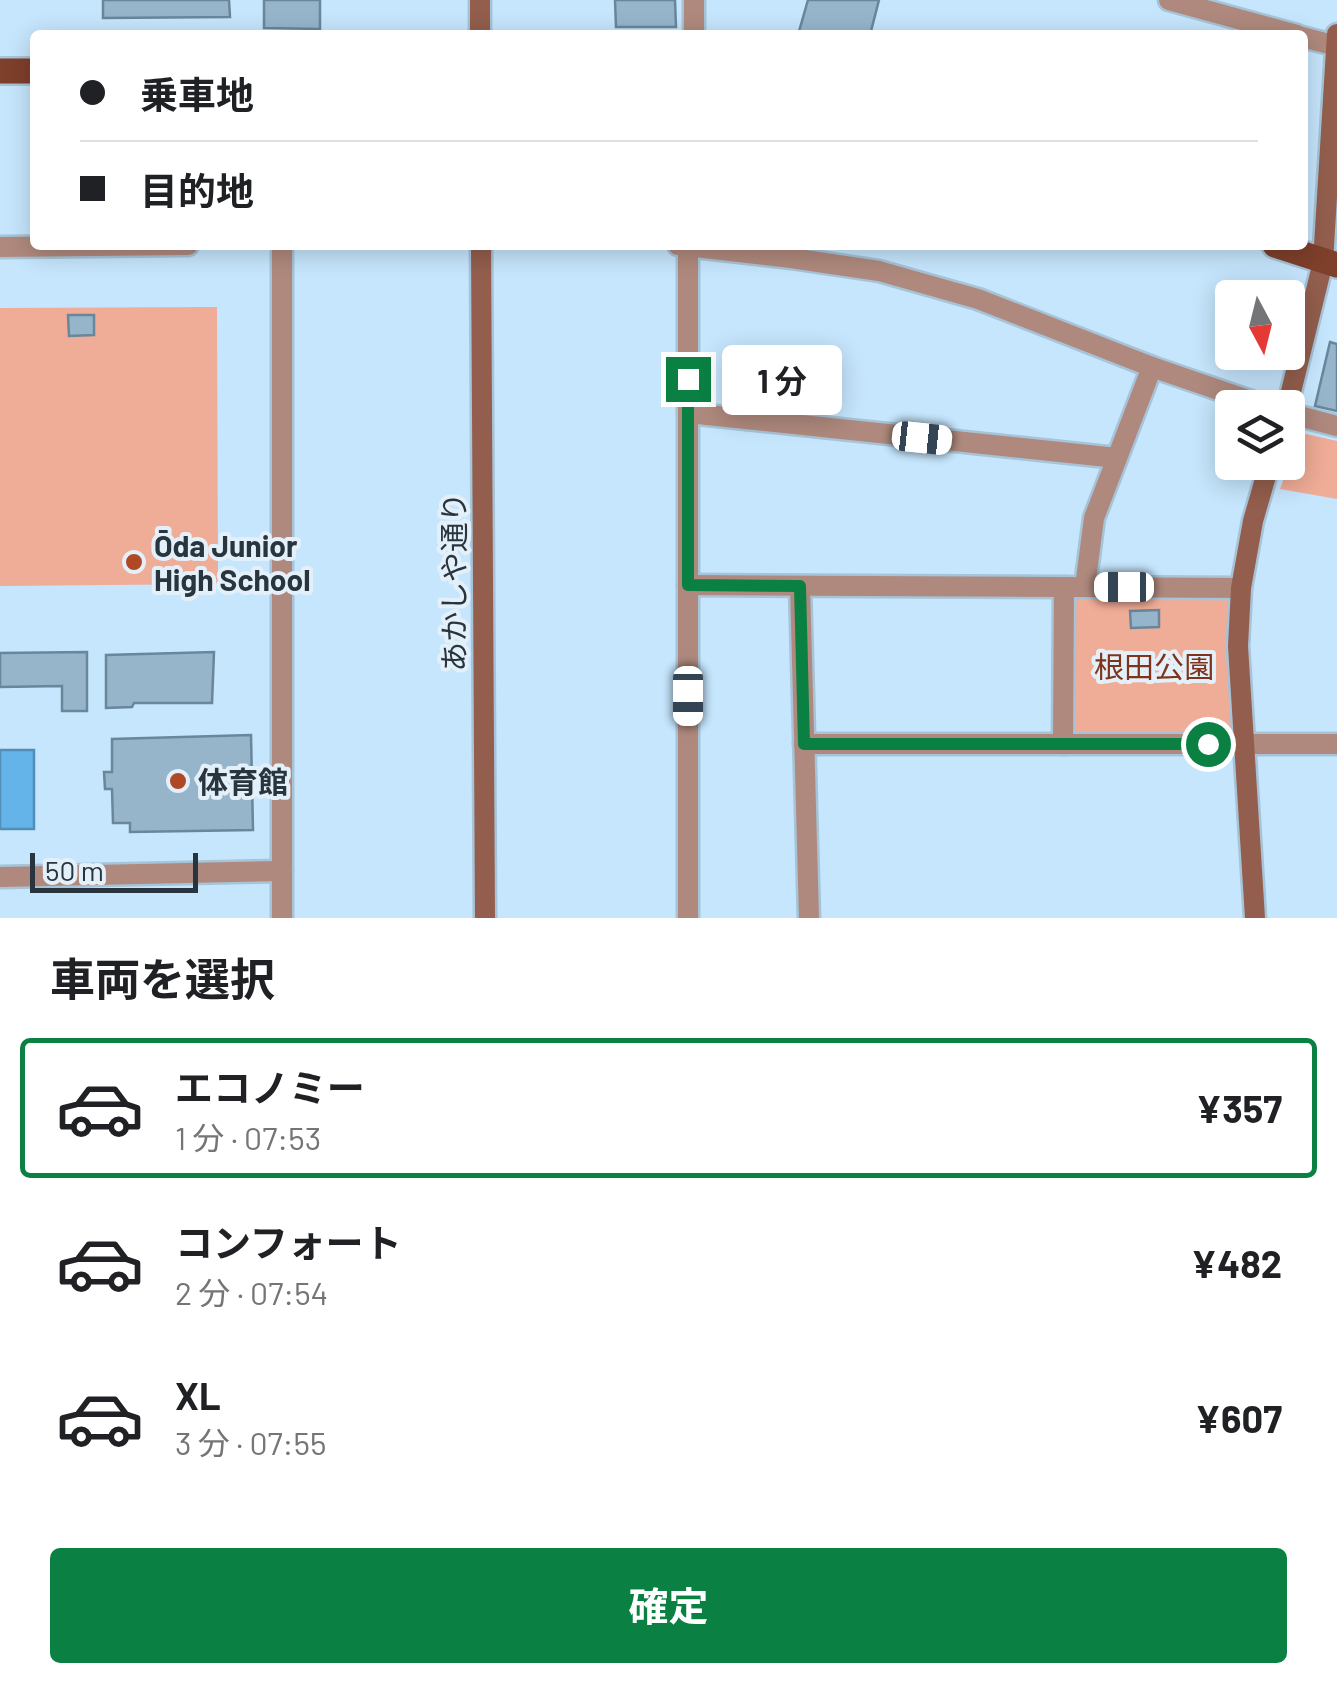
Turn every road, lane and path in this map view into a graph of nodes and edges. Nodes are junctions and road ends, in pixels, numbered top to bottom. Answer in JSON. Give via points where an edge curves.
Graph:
{"nodes":[{"id":1,"x":480,"y":0,"type":"edge"},
{"id":2,"x":694,"y":0,"type":"edge"},
{"id":3,"x":1169,"y":0,"type":"edge"},
{"id":4,"x":480,"y":30,"type":"edge"},
{"id":5,"x":694,"y":30,"type":"edge"},
{"id":6,"x":1278,"y":30,"type":"edge"},
{"id":7,"x":1337,"y":34,"type":"edge"},
{"id":8,"x":1308,"y":38,"type":"edge"},
{"id":9,"x":1336,"y":46,"type":"edge"},
{"id":10,"x":0,"y":71,"type":"edge"},
{"id":11,"x":30,"y":71,"type":"edge"},
{"id":12,"x":1335,"y":95,"type":"edge"},
{"id":13,"x":0,"y":248,"type":"edge"},
{"id":14,"x":30,"y":248,"type":"edge"},
{"id":15,"x":282,"y":250,"type":"edge"},
{"id":16,"x":481,"y":250,"type":"edge"},
{"id":17,"x":688,"y":250,"type":"edge"},
{"id":18,"x":722,"y":250,"type":"edge"},
{"id":19,"x":1290,"y":250,"type":"edge"},
{"id":20,"x":1330,"y":263,"type":"edge"},
{"id":21,"x":1152,"y":368,"type":"junction"},
{"id":22,"x":1217,"y":390,"type":"edge"},
{"id":23,"x":1293,"y":390,"type":"edge"},
{"id":24,"x":688,"y":413,"type":"junction"},
{"id":25,"x":1305,"y":416,"type":"edge"},
{"id":26,"x":1337,"y":426,"type":"edge"},
{"id":27,"x":1117,"y":458,"type":"junction"},
{"id":28,"x":1265,"y":480,"type":"edge"},
{"id":29,"x":688,"y":585,"type":"junction"},
{"id":30,"x":800,"y":586,"type":"junction"},
{"id":31,"x":1075,"y":587,"type":"junction"},
{"id":32,"x":1241,"y":588,"type":"junction"},
{"id":33,"x":804,"y":744,"type":"junction"},
{"id":34,"x":1062,"y":744,"type":"junction"},
{"id":35,"x":1244,"y":744,"type":"junction"},
{"id":36,"x":1337,"y":744,"type":"edge"},
{"id":37,"x":282,"y":871,"type":"junction"},
{"id":38,"x":0,"y":877,"type":"edge"},
{"id":39,"x":282,"y":918,"type":"edge"},
{"id":40,"x":485,"y":918,"type":"edge"},
{"id":41,"x":688,"y":918,"type":"edge"},
{"id":42,"x":809,"y":918,"type":"edge"},
{"id":43,"x":1255,"y":918,"type":"edge"}],
"edges":[{"from":1,"to":4,"type":"street"},
{"from":2,"to":5,"type":"street"},
{"from":3,"to":6,"type":"street"},
{"from":7,"to":9,"type":"street"},
{"from":8,"to":9,"type":"street"},
{"from":9,"to":12,"type":"street"},
{"from":10,"to":11,"type":"main road"},
{"from":12,"to":20,"type":"street"},
{"from":13,"to":14,"type":"street"},
{"from":15,"to":37,"type":"street"},
{"from":16,"to":40,"type":"street","name":"あかしや通り"},
{"from":17,"to":24,"type":"street"},
{"from":18,"to":21,"type":"street","via":[[879,272],[978,299]]},
{"from":19,"to":20,"type":"main road"},
{"from":20,"to":23,"type":"street"},
{"from":21,"to":22,"type":"street"},
{"from":21,"to":27,"type":"street"},
{"from":24,"to":27,"type":"street"},
{"from":24,"to":29,"type":"street"},
{"from":25,"to":26,"type":"street"},
{"from":27,"to":31,"type":"street"},
{"from":28,"to":32,"type":"street"},
{"from":29,"to":30,"type":"street"},
{"from":29,"to":41,"type":"street"},
{"from":30,"to":31,"type":"street"},
{"from":30,"to":33,"type":"street"},
{"from":31,"to":32,"type":"street"},
{"from":31,"to":34,"type":"street"},
{"from":32,"to":35,"type":"street"},
{"from":33,"to":34,"type":"street"},
{"from":33,"to":42,"type":"street"},
{"from":34,"to":35,"type":"street"},
{"from":35,"to":36,"type":"street"},
{"from":35,"to":43,"type":"street"},
{"from":37,"to":38,"type":"street"},
{"from":37,"to":39,"type":"street"}]}
